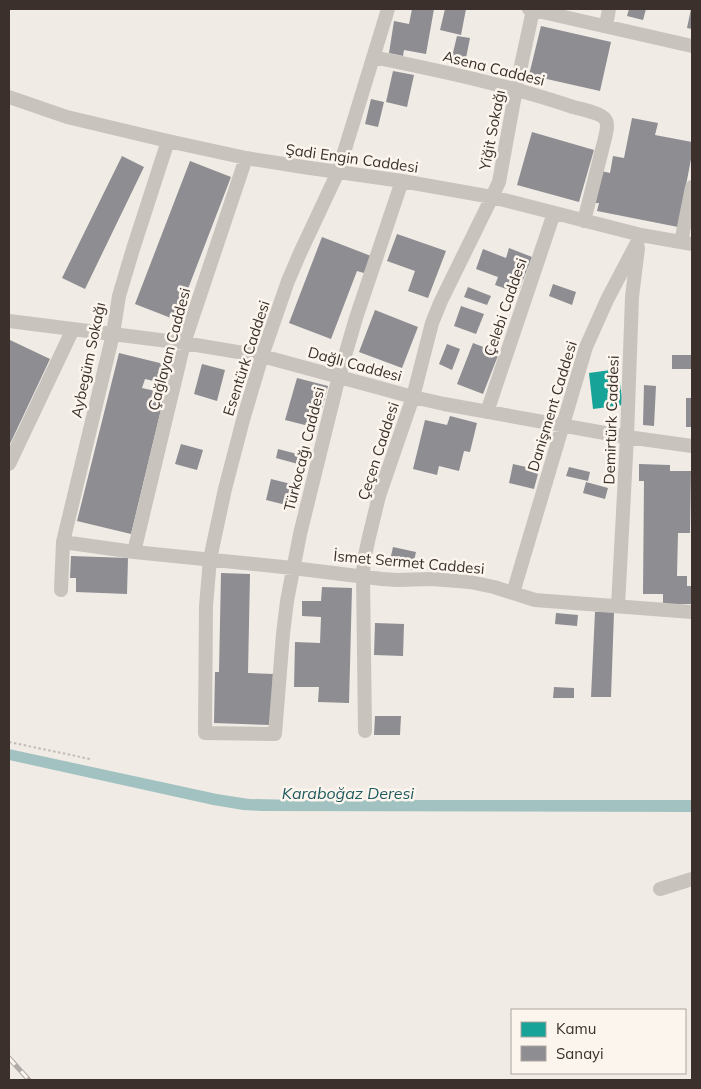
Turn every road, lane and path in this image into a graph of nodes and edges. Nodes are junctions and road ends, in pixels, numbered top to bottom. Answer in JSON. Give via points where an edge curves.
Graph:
{"nodes":[{"id":1,"x":388,"y":9,"type":"edge"},
{"id":2,"x":531,"y":9,"type":"edge"},
{"id":3,"x":610,"y":9,"type":"edge"},
{"id":4,"x":606,"y":26,"type":"junction"},
{"id":5,"x":692,"y":46,"type":"edge"},
{"id":6,"x":373,"y":56,"type":"junction"},
{"id":7,"x":516,"y":89,"type":"junction"},
{"id":8,"x":9,"y":97,"type":"edge"},
{"id":9,"x":168,"y":141,"type":"junction"},
{"id":10,"x":246,"y":158,"type":"junction"},
{"id":11,"x":338,"y":172,"type":"junction"},
{"id":12,"x":402,"y":181,"type":"junction"},
{"id":13,"x":692,"y":186,"type":"edge"},
{"id":14,"x":492,"y":197,"type":"junction"},
{"id":15,"x":554,"y":213,"type":"junction"},
{"id":16,"x":584,"y":221,"type":"junction"},
{"id":17,"x":641,"y":235,"type":"junction"},
{"id":18,"x":686,"y":243,"type":"edge"},
{"id":19,"x":9,"y":321,"type":"edge"},
{"id":20,"x":73,"y":329,"type":"junction"},
{"id":21,"x":113,"y":334,"type":"junction"},
{"id":22,"x":184,"y":343,"type":"junction"},
{"id":23,"x":262,"y":356,"type":"junction"},
{"id":24,"x":339,"y":376,"type":"junction"},
{"id":25,"x":413,"y":397,"type":"junction"},
{"id":26,"x":487,"y":412,"type":"junction"},
{"id":27,"x":563,"y":426,"type":"junction"},
{"id":28,"x":627,"y":437,"type":"junction"},
{"id":29,"x":692,"y":446,"type":"edge"},
{"id":30,"x":9,"y":464,"type":"edge"},
{"id":31,"x":62,"y":542,"type":"junction"},
{"id":32,"x":134,"y":552,"type":"junction"},
{"id":33,"x":210,"y":559,"type":"junction"},
{"id":34,"x":293,"y":568,"type":"junction"},
{"id":35,"x":363,"y":576,"type":"junction"},
{"id":36,"x":61,"y":590,"type":"dead end"},
{"id":37,"x":514,"y":593,"type":"junction"},
{"id":38,"x":618,"y":606,"type":"junction"},
{"id":39,"x":692,"y":612,"type":"edge"},
{"id":40,"x":365,"y":731,"type":"dead end"},
{"id":41,"x":275,"y":734,"type":"joint"},
{"id":42,"x":9,"y":742,"type":"edge"},
{"id":43,"x":90,"y":759,"type":"dead end"},
{"id":44,"x":692,"y":880,"type":"edge"},
{"id":45,"x":660,"y":888,"type":"dead end"}],
"edges":[{"from":1,"to":6,"type":"street","name":"Esentürk Caddesi"},
{"from":2,"to":4,"type":"street"},
{"from":2,"to":7,"type":"street","name":"Yiğit Sokağı"},
{"from":3,"to":4,"type":"street"},
{"from":4,"to":5,"type":"street"},
{"from":6,"to":7,"type":"street","name":"Asena Caddesi"},
{"from":6,"to":11,"type":"street","name":"Esentürk Caddesi"},
{"from":7,"to":14,"type":"street","name":"Yiğit Sokağı","via":[[499,182]]},
{"from":7,"to":16,"type":"street","name":"Asena Caddesi","via":[[605,119],[605,138]]},
{"from":8,"to":9,"type":"street","name":"Şadi Engin Caddesi","via":[[67,117]]},
{"from":9,"to":10,"type":"street","name":"Şadi Engin Caddesi"},
{"from":9,"to":21,"type":"street","name":"Aybegüm Sokağı","via":[[123,279]]},
{"from":10,"to":11,"type":"street","name":"Şadi Engin Caddesi"},
{"from":10,"to":22,"type":"street","name":"Çağlayan Caddesi"},
{"from":11,"to":12,"type":"street","name":"Şadi Engin Caddesi"},
{"from":11,"to":23,"type":"street","name":"Esentürk Caddesi","via":[[297,260]]},
{"from":12,"to":14,"type":"street","name":"Şadi Engin Caddesi"},
{"from":12,"to":24,"type":"street","name":"Türkocağı Caddesi"},
{"from":13,"to":18,"type":"street"},
{"from":14,"to":15,"type":"street","name":"Şadi Engin Caddesi"},
{"from":14,"to":25,"type":"street","name":"Çeçen Caddesi","via":[[432,322]]},
{"from":15,"to":16,"type":"street","name":"Şadi Engin Caddesi"},
{"from":15,"to":26,"type":"street","name":"Çelebi Caddesi"},
{"from":16,"to":17,"type":"street","name":"Şadi Engin Caddesi"},
{"from":17,"to":18,"type":"street","name":"Şadi Engin Caddesi"},
{"from":17,"to":27,"type":"street","name":"Danişment Caddesi","via":[[586,347]]},
{"from":17,"to":28,"type":"street","name":"Demirtürk Caddesi","via":[[632,297]]},
{"from":19,"to":20,"type":"street","name":"Dağlı Caddesi"},
{"from":20,"to":21,"type":"street","name":"Dağlı Caddesi"},
{"from":20,"to":30,"type":"street"},
{"from":21,"to":22,"type":"street","name":"Dağlı Caddesi"},
{"from":21,"to":31,"type":"street","name":"Aybegüm Sokağı"},
{"from":22,"to":23,"type":"street","name":"Dağlı Caddesi"},
{"from":22,"to":32,"type":"street","name":"Çağlayan Caddesi"},
{"from":23,"to":24,"type":"street","name":"Dağlı Caddesi"},
{"from":23,"to":33,"type":"street","name":"Esentürk Caddesi","via":[[225,489]]},
{"from":24,"to":25,"type":"street","name":"Dağlı Caddesi"},
{"from":24,"to":34,"type":"street","name":"Türkocağı Caddesi"},
{"from":25,"to":26,"type":"street","name":"Dağlı Caddesi"},
{"from":25,"to":35,"type":"street","name":"Çeçen Caddesi","via":[[379,496]]},
{"from":26,"to":27,"type":"street","name":"Dağlı Caddesi"},
{"from":27,"to":28,"type":"street","name":"Dağlı Caddesi"},
{"from":27,"to":37,"type":"street","name":"Danişment Caddesi"},
{"from":28,"to":29,"type":"street","name":"Dağlı Caddesi"},
{"from":28,"to":38,"type":"street","name":"Demirtürk Caddesi"},
{"from":31,"to":32,"type":"street","name":"İsmet Sermet Caddesi"},
{"from":31,"to":36,"type":"street","name":"Aybegüm Sokağı"},
{"from":32,"to":33,"type":"street","name":"İsmet Sermet Caddesi"},
{"from":33,"to":34,"type":"street","name":"İsmet Sermet Caddesi"},
{"from":33,"to":41,"type":"street","name":"Esentürk Caddesi","via":[[206,606],[205,733]]},
{"from":34,"to":35,"type":"street","name":"İsmet Sermet Caddesi"},
{"from":34,"to":41,"type":"street","name":"Türkocağı Caddesi","via":[[283,634]]},
{"from":35,"to":37,"type":"street","name":"İsmet Sermet Caddesi","via":[[470,582]]},
{"from":35,"to":40,"type":"street","name":"Çeçen Caddesi"},
{"from":37,"to":38,"type":"street","name":"İsmet Sermet Caddesi","via":[[535,600]]},
{"from":38,"to":39,"type":"street","name":"İsmet Sermet Caddesi"},
{"from":42,"to":43,"type":"path"},
{"from":44,"to":45,"type":"street"}]}
